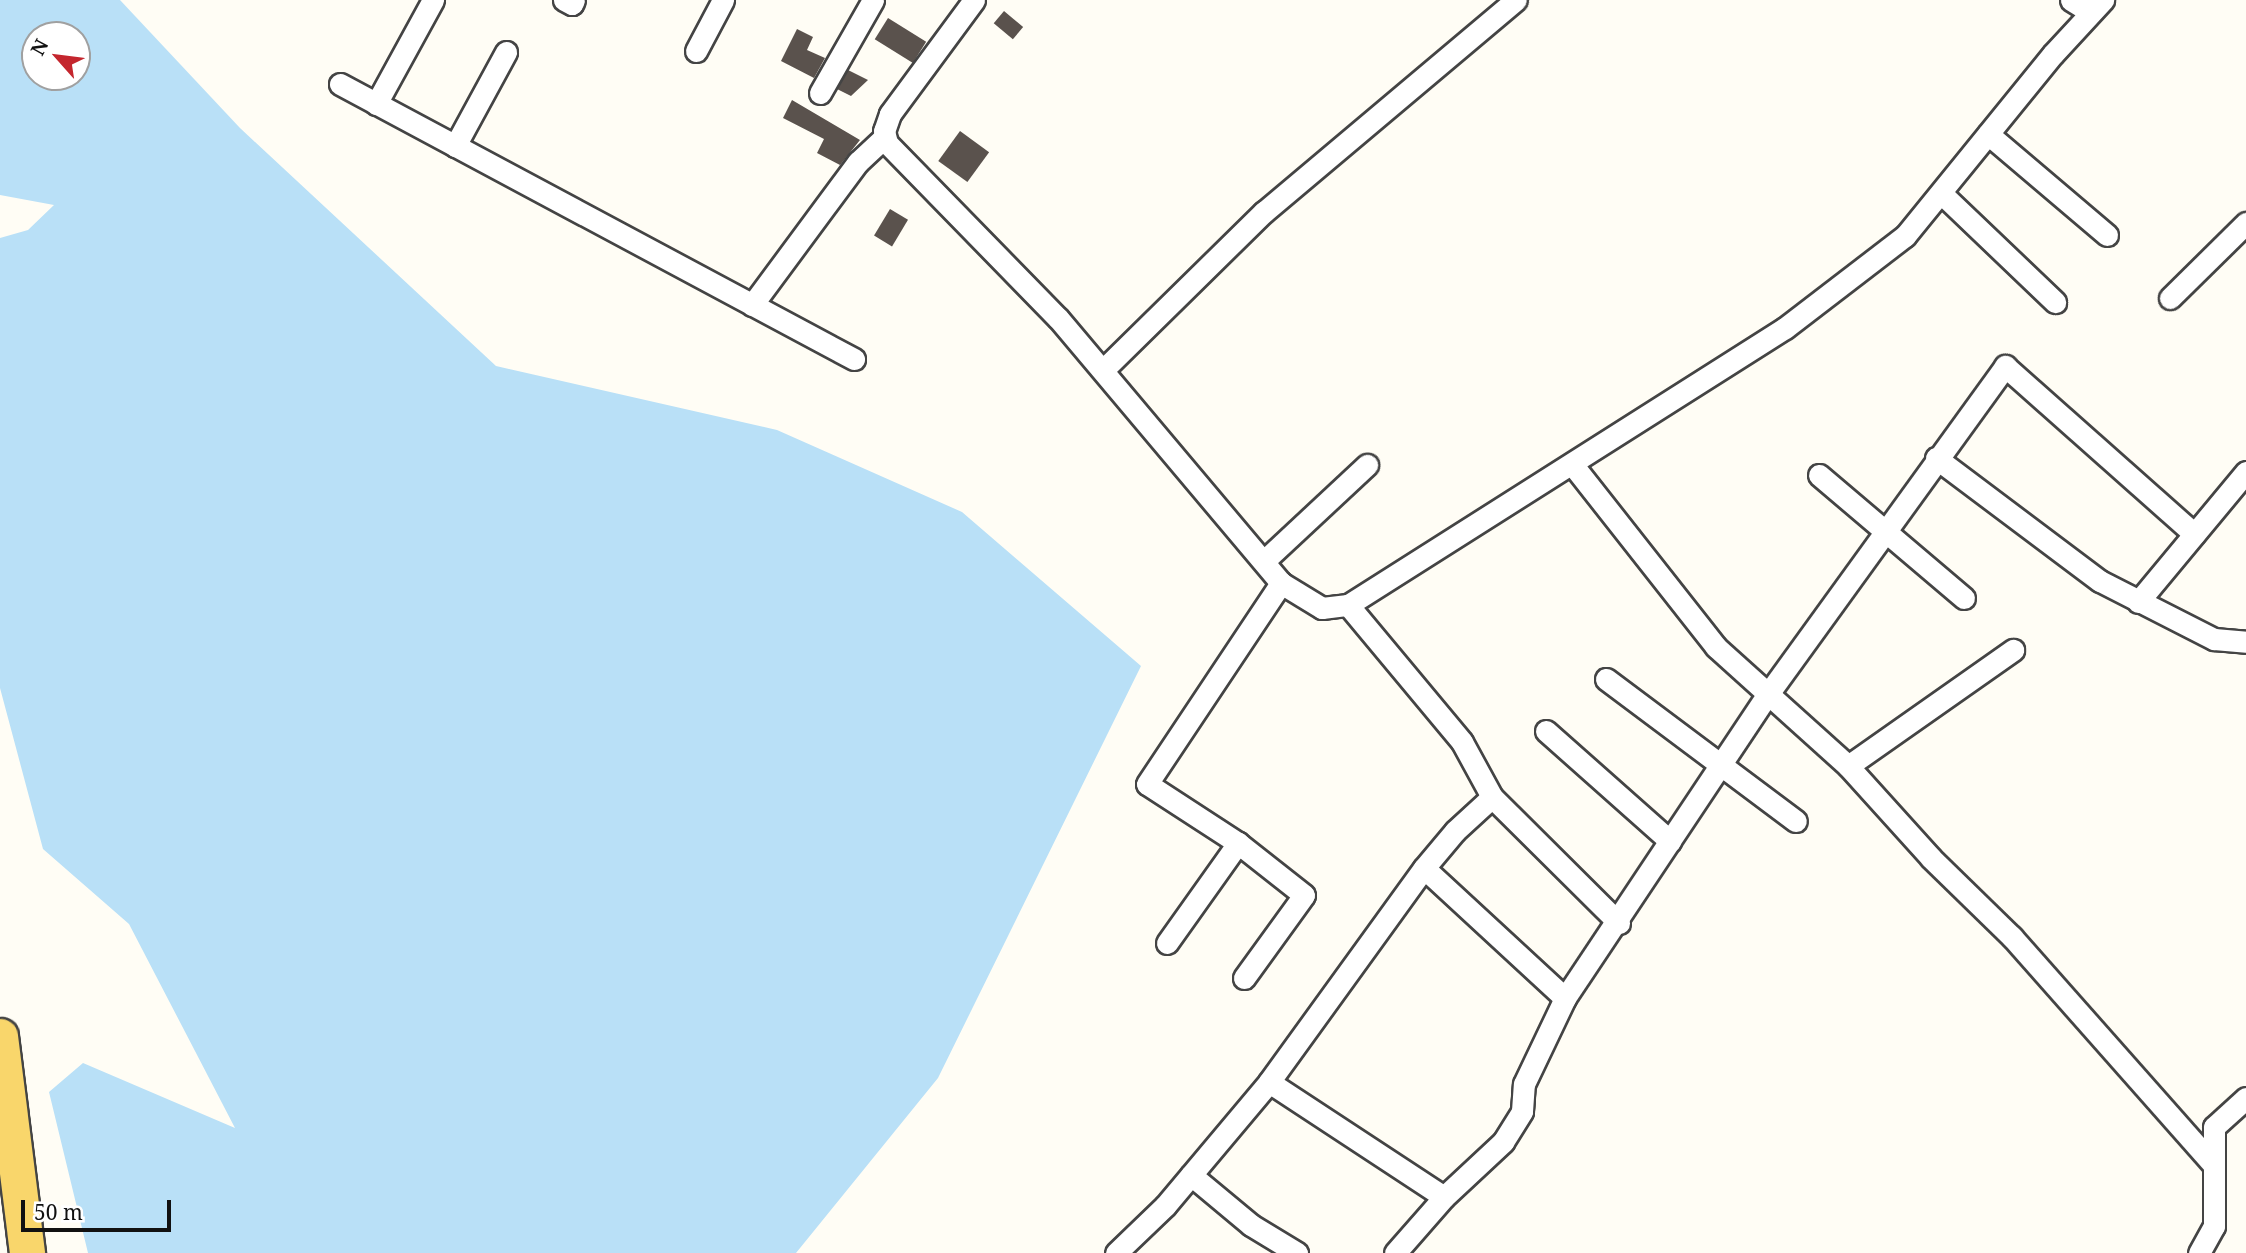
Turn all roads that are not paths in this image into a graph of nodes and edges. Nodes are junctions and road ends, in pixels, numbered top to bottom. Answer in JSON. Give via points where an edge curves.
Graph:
{"nodes":[{"id":1,"x":433,"y":0,"type":"edge"},
{"id":2,"x":564,"y":0,"type":"edge"},
{"id":3,"x":574,"y":0,"type":"edge"},
{"id":4,"x":723,"y":0,"type":"edge"},
{"id":5,"x":873,"y":0,"type":"edge"},
{"id":6,"x":974,"y":0,"type":"edge"},
{"id":7,"x":1516,"y":0,"type":"edge"},
{"id":8,"x":2071,"y":0,"type":"edge"},
{"id":9,"x":2097,"y":6,"type":"edge"},
{"id":10,"x":696,"y":51,"type":"dead end"},
{"id":11,"x":506,"y":52,"type":"dead end"},
{"id":12,"x":340,"y":85,"type":"dead end"},
{"id":13,"x":820,"y":93,"type":"dead end"},
{"id":14,"x":376,"y":104,"type":"junction"},
{"id":15,"x":1988,"y":134,"type":"junction"},
{"id":16,"x":885,"y":137,"type":"junction"},
{"id":17,"x":455,"y":146,"type":"junction"},
{"id":18,"x":1941,"y":193,"type":"junction"},
{"id":19,"x":2246,"y":223,"type":"edge"},
{"id":20,"x":2107,"y":235,"type":"dead end"},
{"id":21,"x":2170,"y":298,"type":"dead end"},
{"id":22,"x":2055,"y":302,"type":"dead end"},
{"id":23,"x":752,"y":305,"type":"junction"},
{"id":24,"x":853,"y":359,"type":"dead end"},
{"id":25,"x":1104,"y":370,"type":"junction"},
{"id":26,"x":1936,"y":458,"type":"junction"},
{"id":27,"x":1572,"y":464,"type":"junction"},
{"id":28,"x":1367,"y":465,"type":"dead end"},
{"id":29,"x":2246,"y":472,"type":"edge"},
{"id":30,"x":1819,"y":475,"type":"dead end"},
{"id":31,"x":1888,"y":531,"type":"junction"},
{"id":32,"x":2194,"y":534,"type":"junction"},
{"id":33,"x":1264,"y":561,"type":"junction"},
{"id":34,"x":1282,"y":583,"type":"junction"},
{"id":35,"x":1964,"y":598,"type":"dead end"},
{"id":36,"x":2138,"y":602,"type":"junction"},
{"id":37,"x":1348,"y":605,"type":"junction"},
{"id":38,"x":2246,"y":642,"type":"edge"},
{"id":39,"x":2013,"y":650,"type":"dead end"},
{"id":40,"x":1606,"y":678,"type":"dead end"},
{"id":41,"x":1768,"y":694,"type":"junction"},
{"id":42,"x":1546,"y":731,"type":"dead end"},
{"id":43,"x":1718,"y":766,"type":"junction"},
{"id":44,"x":1848,"y":766,"type":"junction"},
{"id":45,"x":1492,"y":797,"type":"junction"},
{"id":46,"x":1796,"y":821,"type":"dead end"},
{"id":47,"x":1670,"y":841,"type":"junction"},
{"id":48,"x":1238,"y":843,"type":"junction"},
{"id":49,"x":1424,"y":868,"type":"junction"},
{"id":50,"x":1619,"y":923,"type":"junction"},
{"id":51,"x":1167,"y":943,"type":"dead end"},
{"id":52,"x":1244,"y":978,"type":"dead end"},
{"id":53,"x":1565,"y":998,"type":"junction"},
{"id":54,"x":0,"y":1036,"type":"edge"},
{"id":55,"x":1269,"y":1082,"type":"junction"},
{"id":56,"x":2246,"y":1098,"type":"edge"},
{"id":57,"x":7,"y":1162,"type":"edge"},
{"id":58,"x":2213,"y":1164,"type":"junction"},
{"id":59,"x":1191,"y":1175,"type":"junction"},
{"id":60,"x":0,"y":1194,"type":"edge"},
{"id":61,"x":1444,"y":1197,"type":"junction"},
{"id":62,"x":8,"y":1253,"type":"edge"},
{"id":63,"x":27,"y":1253,"type":"edge"},
{"id":64,"x":1116,"y":1253,"type":"edge"},
{"id":65,"x":1297,"y":1253,"type":"edge"},
{"id":66,"x":1395,"y":1253,"type":"edge"},
{"id":67,"x":2199,"y":1253,"type":"edge"}],
"edges":[{"from":1,"to":14,"type":"street"},
{"from":2,"to":3,"type":"street","via":[[572,5]]},
{"from":4,"to":10,"type":"street"},
{"from":5,"to":13,"type":"street"},
{"from":6,"to":16,"type":"street","via":[[890,114]]},
{"from":7,"to":25,"type":"street","via":[[1264,212]]},
{"from":8,"to":9,"type":"street"},
{"from":9,"to":15,"type":"street"},
{"from":11,"to":17,"type":"street"},
{"from":12,"to":14,"type":"street"},
{"from":14,"to":17,"type":"street"},
{"from":15,"to":18,"type":"street"},
{"from":15,"to":20,"type":"street"},
{"from":16,"to":23,"type":"street","via":[[858,162]]},
{"from":16,"to":25,"type":"street"},
{"from":17,"to":23,"type":"street"},
{"from":18,"to":22,"type":"street"},
{"from":18,"to":27,"type":"street","via":[[1905,236],[1785,328]]},
{"from":19,"to":21,"type":"street"},
{"from":23,"to":24,"type":"street"},
{"from":25,"to":33,"type":"street"},
{"from":26,"to":31,"type":"street"},
{"from":26,"to":32,"type":"street","via":[[2005,366]]},
{"from":26,"to":36,"type":"street","via":[[2100,581]]},
{"from":27,"to":37,"type":"street"},
{"from":27,"to":41,"type":"street","via":[[1717,647]]},
{"from":28,"to":33,"type":"street"},
{"from":29,"to":32,"type":"street"},
{"from":30,"to":31,"type":"street"},
{"from":31,"to":35,"type":"street"},
{"from":31,"to":41,"type":"street"},
{"from":32,"to":36,"type":"street"},
{"from":33,"to":34,"type":"street"},
{"from":34,"to":37,"type":"street","via":[[1322,608]]},
{"from":34,"to":48,"type":"street","via":[[1147,785]]},
{"from":36,"to":38,"type":"street","via":[[2214,639]]},
{"from":37,"to":45,"type":"street","via":[[1462,742]]},
{"from":39,"to":44,"type":"street"},
{"from":40,"to":43,"type":"street"},
{"from":41,"to":43,"type":"street"},
{"from":41,"to":44,"type":"street"},
{"from":42,"to":47,"type":"street"},
{"from":43,"to":46,"type":"street"},
{"from":43,"to":47,"type":"street"},
{"from":44,"to":58,"type":"street","via":[[1931,858],[2012,937]]},
{"from":45,"to":49,"type":"street"},
{"from":45,"to":50,"type":"street"},
{"from":47,"to":50,"type":"street"},
{"from":48,"to":51,"type":"street"},
{"from":48,"to":52,"type":"street","via":[[1304,895]]},
{"from":49,"to":53,"type":"street"},
{"from":49,"to":55,"type":"street"},
{"from":50,"to":53,"type":"street"},
{"from":53,"to":61,"type":"street","via":[[1524,1084],[1522,1111],[1516,1122],[1503,1142]]},
{"from":54,"to":57,"type":"main road"},
{"from":55,"to":59,"type":"street"},
{"from":55,"to":61,"type":"street"},
{"from":56,"to":58,"type":"street","via":[[2214,1127]]},
{"from":57,"to":63,"type":"main road"},
{"from":58,"to":67,"type":"street","via":[[2214,1226]]},
{"from":59,"to":64,"type":"street"},
{"from":59,"to":65,"type":"street","via":[[1251,1225]]},
{"from":60,"to":62,"type":"main road"},
{"from":61,"to":66,"type":"street"}]}
